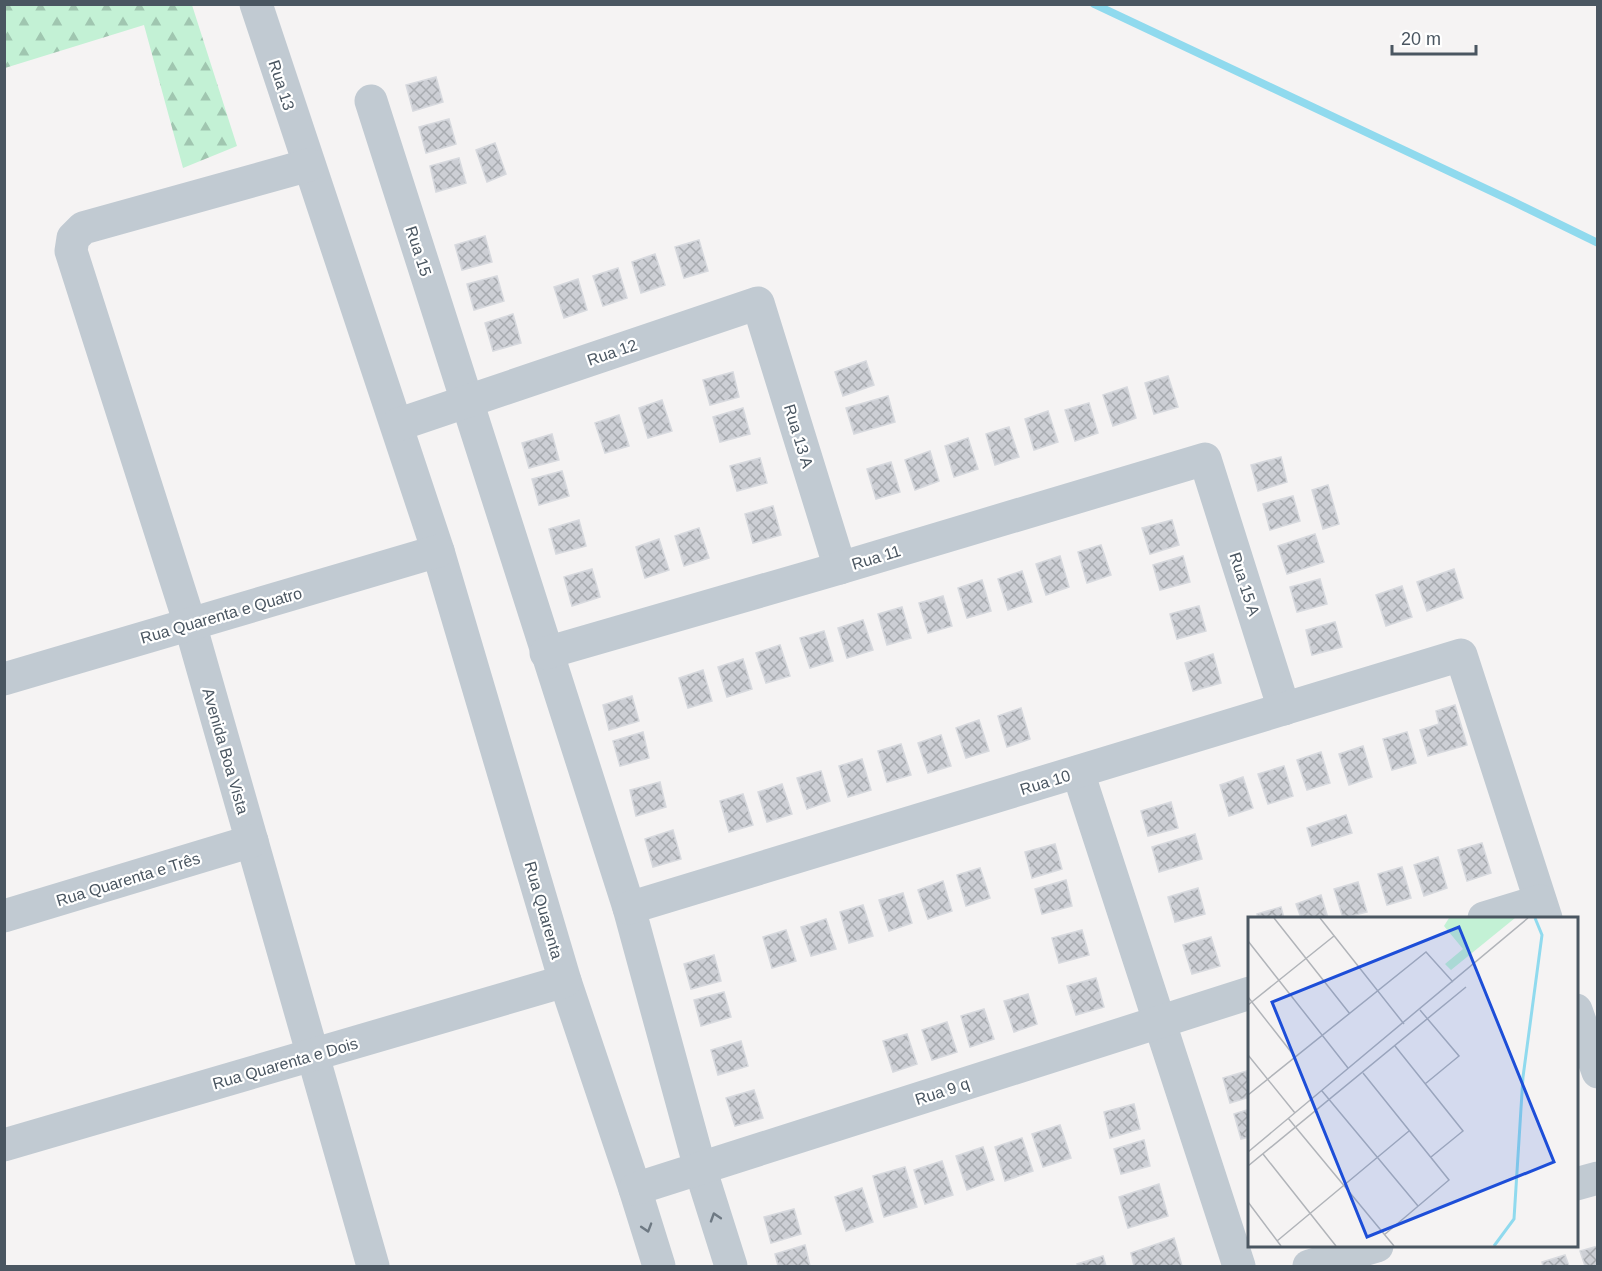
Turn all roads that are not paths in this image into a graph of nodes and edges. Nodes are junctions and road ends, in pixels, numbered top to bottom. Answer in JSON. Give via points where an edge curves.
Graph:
{"nodes":[{"id":1,"x":256,"y":4,"type":"edge"},
{"id":2,"x":370,"y":101,"type":"dead end"},
{"id":3,"x":309,"y":165,"type":"junction"},
{"id":4,"x":758,"y":303,"type":"joint"},
{"id":5,"x":466,"y":402,"type":"junction"},
{"id":6,"x":397,"y":425,"type":"junction"},
{"id":7,"x":1205,"y":459,"type":"joint"},
{"id":8,"x":438,"y":551,"type":"junction"},
{"id":9,"x":840,"y":568,"type":"junction"},
{"id":10,"x":190,"y":624,"type":"junction"},
{"id":11,"x":546,"y":653,"type":"junction"},
{"id":12,"x":4,"y":679,"type":"edge"},
{"id":13,"x":1284,"y":709,"type":"junction"},
{"id":14,"x":1078,"y":772,"type":"junction"},
{"id":15,"x":252,"y":841,"type":"junction"},
{"id":16,"x":629,"y":908,"type":"junction"},
{"id":17,"x":1543,"y":910,"type":"edge"},
{"id":18,"x":4,"y":916,"type":"edge"},
{"id":19,"x":1491,"y":917,"type":"edge"},
{"id":20,"x":565,"y":981,"type":"junction"},
{"id":21,"x":1248,"y":994,"type":"edge"},
{"id":22,"x":1578,"y":1016,"type":"edge"},
{"id":23,"x":1160,"y":1022,"type":"junction"},
{"id":24,"x":313,"y":1055,"type":"junction"},
{"id":25,"x":1598,"y":1072,"type":"edge"},
{"id":26,"x":4,"y":1145,"type":"edge"},
{"id":27,"x":700,"y":1168,"type":"junction"},
{"id":28,"x":1598,"y":1178,"type":"edge"},
{"id":29,"x":1578,"y":1183,"type":"edge"},
{"id":30,"x":635,"y":1189,"type":"junction"},
{"id":31,"x":1371,"y":1247,"type":"edge"},
{"id":32,"x":373,"y":1266,"type":"edge"},
{"id":33,"x":659,"y":1266,"type":"edge"},
{"id":34,"x":731,"y":1266,"type":"edge"},
{"id":35,"x":1239,"y":1266,"type":"edge"},
{"id":36,"x":1309,"y":1266,"type":"edge"}],
"edges":[{"from":1,"to":3,"type":"street","name":"Rua 13"},
{"from":2,"to":5,"type":"street","name":"Rua 15"},
{"from":3,"to":6,"type":"street","name":"Rua 13"},
{"from":3,"to":10,"type":"street","name":"Avenida Boa Vista","via":[[83,228],[73,238],[71,251]]},
{"from":4,"to":5,"type":"street","name":"Rua 12"},
{"from":4,"to":9,"type":"street","name":"Rua 13 A"},
{"from":5,"to":6,"type":"street","name":"Rua 12"},
{"from":5,"to":11,"type":"street","name":"Rua 15"},
{"from":6,"to":8,"type":"street","name":"Rua Quarenta"},
{"from":7,"to":9,"type":"street","name":"Rua 11"},
{"from":7,"to":13,"type":"street","name":"Rua 15 A"},
{"from":8,"to":10,"type":"street","name":"Rua Quarenta e Quatro"},
{"from":8,"to":20,"type":"street","name":"Rua Quarenta"},
{"from":9,"to":11,"type":"street","name":"Rua 11"},
{"from":10,"to":12,"type":"street","name":"Rua Quarenta e Quatro"},
{"from":10,"to":15,"type":"street","name":"Avenida Boa Vista"},
{"from":11,"to":16,"type":"street","name":"Rua 15"},
{"from":13,"to":14,"type":"street","name":"Rua 10"},
{"from":13,"to":17,"type":"street","name":"Rua 10","via":[[1461,655]]},
{"from":14,"to":16,"type":"street","name":"Rua 10"},
{"from":14,"to":23,"type":"street"},
{"from":15,"to":18,"type":"street","name":"Rua Quarenta e Três"},
{"from":15,"to":24,"type":"street","name":"Avenida Boa Vista"},
{"from":16,"to":27,"type":"street","name":"Rua 15"},
{"from":17,"to":19,"type":"street"},
{"from":20,"to":24,"type":"street","name":"Rua Quarenta e Dois"},
{"from":20,"to":30,"type":"street","name":"Rua Quarenta"},
{"from":21,"to":23,"type":"street","name":"Rua 9 q"},
{"from":22,"to":25,"type":"street"},
{"from":23,"to":27,"type":"street","name":"Rua 9 q"},
{"from":23,"to":35,"type":"street"},
{"from":24,"to":26,"type":"street","name":"Rua Quarenta e Dois"},
{"from":24,"to":32,"type":"street","name":"Avenida Boa Vista"},
{"from":27,"to":30,"type":"street","name":"Rua 9 q"},
{"from":34,"to":27,"type":"street","name":"Rua 15","one_way":true},
{"from":28,"to":29,"type":"street"},
{"from":30,"to":33,"type":"street","name":"Rua Quarenta","one_way":true},
{"from":31,"to":36,"type":"street"}]}
